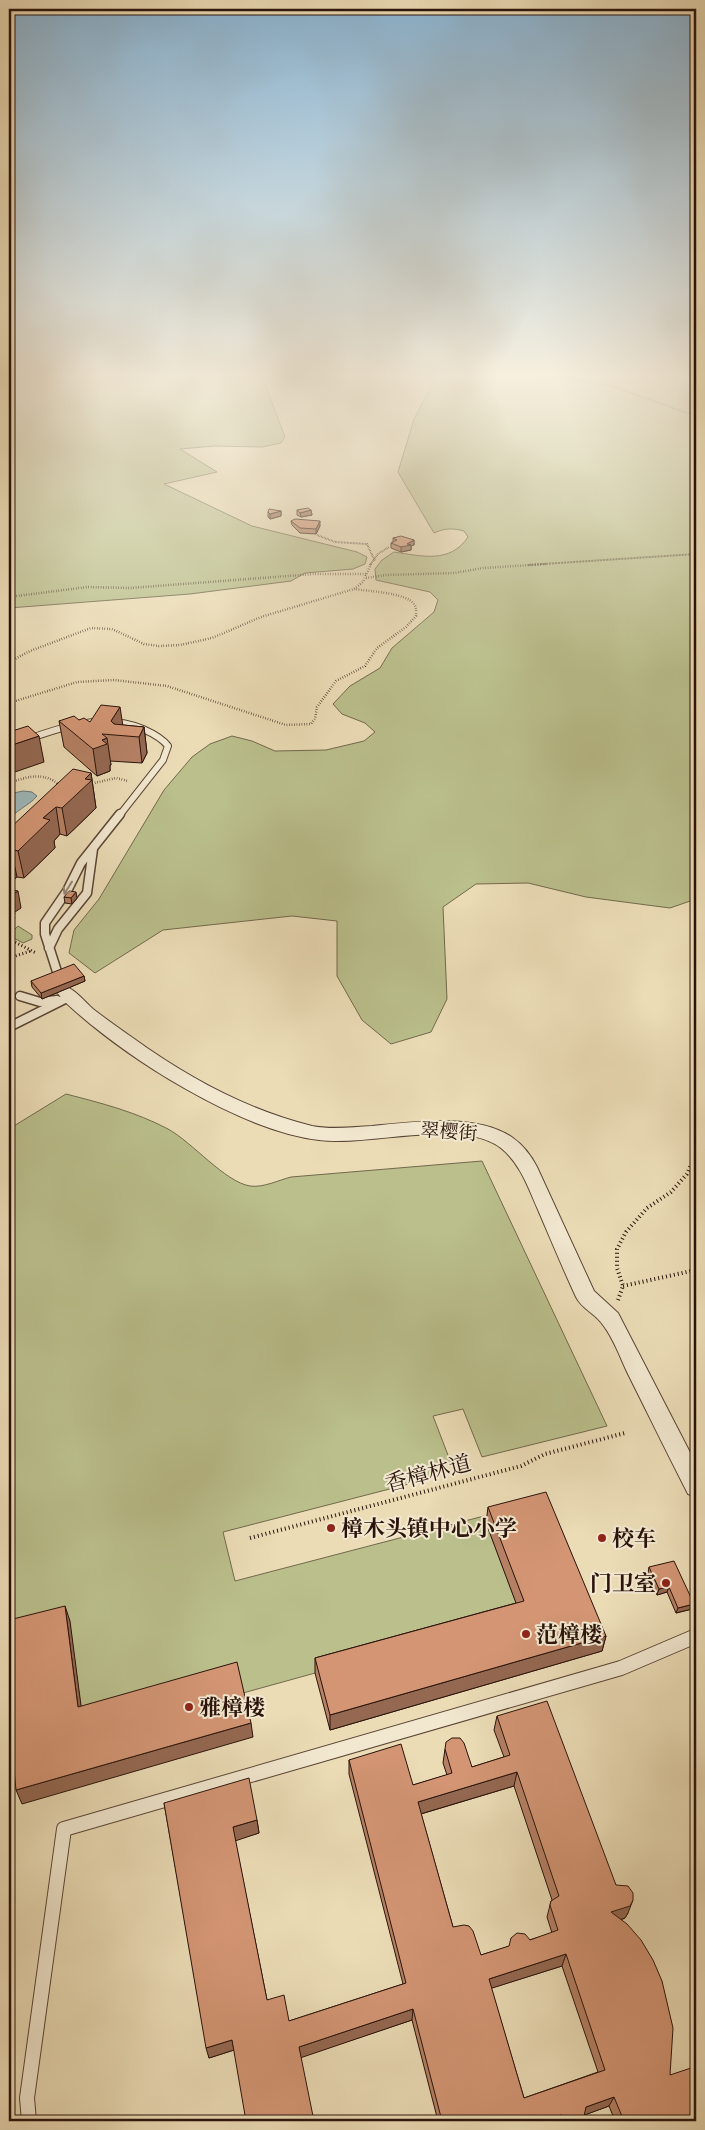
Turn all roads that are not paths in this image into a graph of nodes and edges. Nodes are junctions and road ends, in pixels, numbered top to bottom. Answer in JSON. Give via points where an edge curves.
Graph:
{"nodes":[{"id":1,"x":9,"y":746,"type":"edge"},
{"id":2,"x":93,"y":846,"type":"junction"},
{"id":3,"x":49,"y":948,"type":"junction"},
{"id":4,"x":67,"y":994,"type":"junction"},
{"id":5,"x":20,"y":996,"type":"dead end"},
{"id":6,"x":9,"y":1026,"type":"edge"},
{"id":7,"x":696,"y":1487,"type":"edge"},
{"id":8,"x":696,"y":1636,"type":"edge"},
{"id":9,"x":29,"y":2121,"type":"edge"}],
"edges":[{"from":1,"to":2,"type":"lane","via":[[82,722],[136,725],[164,741],[168,746],[163,760]]},
{"from":2,"to":3,"type":"lane","via":[[85,896],[58,930]]},
{"from":2,"to":3,"type":"lane","one_way":true,"via":[[45,923]]},
{"from":3,"to":4,"type":"lane"},
{"from":4,"to":5,"type":"lane","via":[[40,1002]]},
{"from":4,"to":6,"type":"lane"},
{"from":4,"to":7,"type":"street","name":"翠樱街","via":[[82,1009],[153,1061],[203,1089],[275,1122],[318,1134],[451,1128],[472,1130],[504,1140],[528,1167],[586,1296],[611,1319]]},
{"from":8,"to":9,"type":"lane","via":[[621,1668],[64,1829],[27,2098]]}]}
